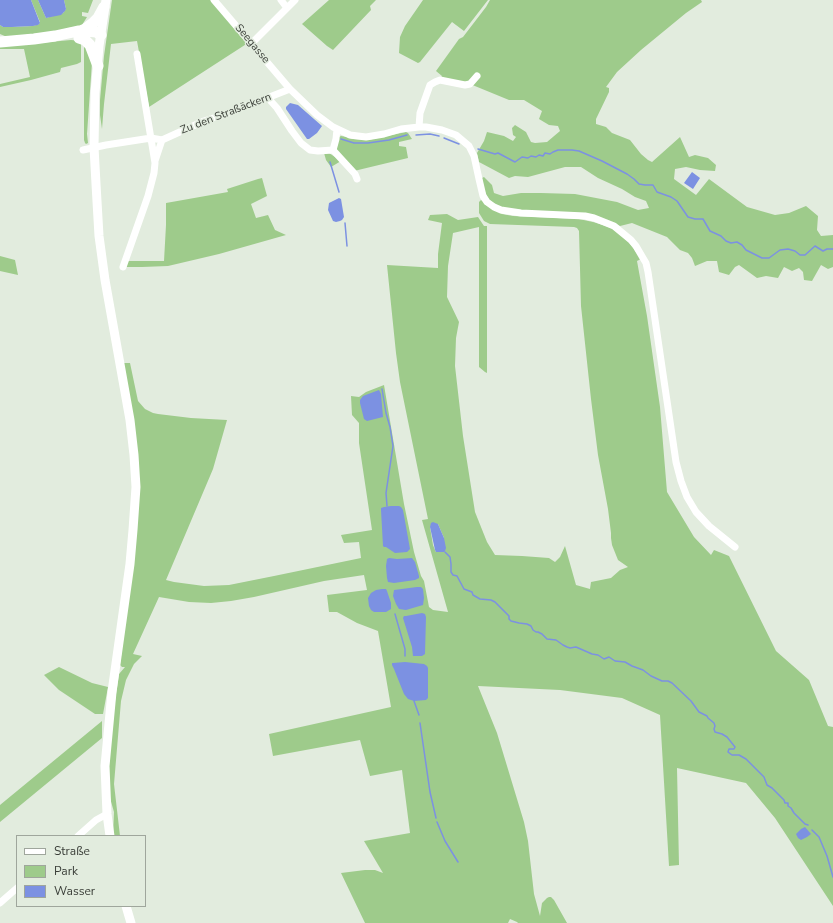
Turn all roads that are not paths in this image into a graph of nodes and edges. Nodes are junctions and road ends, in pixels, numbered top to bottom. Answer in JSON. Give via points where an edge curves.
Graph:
{"nodes":[{"id":1,"x":214,"y":0,"type":"edge"},
{"id":2,"x":281,"y":0,"type":"edge"},
{"id":3,"x":295,"y":0,"type":"edge"},
{"id":4,"x":105,"y":4,"type":"edge"},
{"id":5,"x":287,"y":8,"type":"junction"},
{"id":6,"x":78,"y":35,"type":"junction"},
{"id":7,"x":101,"y":35,"type":"junction"},
{"id":8,"x":0,"y":36,"type":"edge"},
{"id":9,"x":15,"y":41,"type":"junction"},
{"id":10,"x":0,"y":42,"type":"edge"},
{"id":11,"x":251,"y":44,"type":"junction"},
{"id":12,"x":137,"y":54,"type":"dead end"},
{"id":13,"x":98,"y":66,"type":"junction"},
{"id":14,"x":477,"y":76,"type":"dead end"},
{"id":15,"x":290,"y":89,"type":"junction"},
{"id":16,"x":268,"y":98,"type":"junction"},
{"id":17,"x":419,"y":128,"type":"junction"},
{"id":18,"x":337,"y":129,"type":"junction"},
{"id":19,"x":151,"y":138,"type":"junction"},
{"id":20,"x":162,"y":140,"type":"junction"},
{"id":21,"x":94,"y":147,"type":"junction"},
{"id":22,"x":83,"y":150,"type":"dead end"},
{"id":23,"x":333,"y":150,"type":"junction"},
{"id":24,"x":155,"y":163,"type":"junction"},
{"id":25,"x":357,"y":179,"type":"dead end"},
{"id":26,"x":123,"y":267,"type":"dead end"},
{"id":27,"x":735,"y":546,"type":"dead end"},
{"id":28,"x":107,"y":814,"type":"junction"},
{"id":29,"x":79,"y":835,"type":"edge"},
{"id":30,"x":110,"y":835,"type":"edge"},
{"id":31,"x":16,"y":889,"type":"edge"},
{"id":32,"x":0,"y":903,"type":"edge"},
{"id":33,"x":126,"y":907,"type":"edge"},
{"id":34,"x":131,"y":923,"type":"edge"}],
"edges":[{"from":1,"to":11,"type":"street","name":"Seegasse"},
{"from":2,"to":5,"type":"street"},
{"from":3,"to":5,"type":"street"},
{"from":4,"to":6,"type":"highway","via":[[98,18]]},
{"from":4,"to":7,"type":"main road"},
{"from":5,"to":11,"type":"street"},
{"from":6,"to":7,"type":"highway","via":[[92,31]]},
{"from":6,"to":9,"type":"highway"},
{"from":6,"to":13,"type":"highway","via":[[90,45]]},
{"from":7,"to":13,"type":"main road"},
{"from":8,"to":9,"type":"highway"},
{"from":9,"to":10,"type":"highway"},
{"from":11,"to":15,"type":"street","name":"Seegasse"},
{"from":12,"to":19,"type":"street"},
{"from":13,"to":21,"type":"main road"},
{"from":14,"to":17,"type":"street","via":[[470,84],[465,85],[440,80],[430,85],[420,113]]},
{"from":15,"to":16,"type":"street","name":"Zu den Straßäckern"},
{"from":15,"to":18,"type":"street","name":"Seegasse","via":[[317,115]]},
{"from":16,"to":20,"type":"street","name":"Zu den Straßäckern","via":[[204,121]]},
{"from":16,"to":23,"type":"street","via":[[306,148],[314,151]]},
{"from":17,"to":18,"type":"street","name":"Seegasse","via":[[401,129],[366,137],[350,135]]},
{"from":17,"to":27,"type":"street","name":"Seegasse","via":[[442,130],[456,135],[470,146],[483,196],[487,202],[501,210],[594,218],[614,226],[636,246],[648,272],[681,481],[696,512],[709,526]]},
{"from":18,"to":23,"type":"street"},
{"from":19,"to":20,"type":"street"},
{"from":19,"to":21,"type":"street"},
{"from":19,"to":24,"type":"street"},
{"from":20,"to":24,"type":"street"},
{"from":21,"to":22,"type":"street"},
{"from":21,"to":28,"type":"main road","via":[[102,257],[130,420],[136,487],[130,564],[112,692],[105,766]]},
{"from":23,"to":25,"type":"street"},
{"from":24,"to":26,"type":"street","via":[[148,196]]},
{"from":28,"to":29,"type":"street"},
{"from":28,"to":30,"type":"main road"},
{"from":31,"to":32,"type":"street"},
{"from":33,"to":34,"type":"main road"}]}
